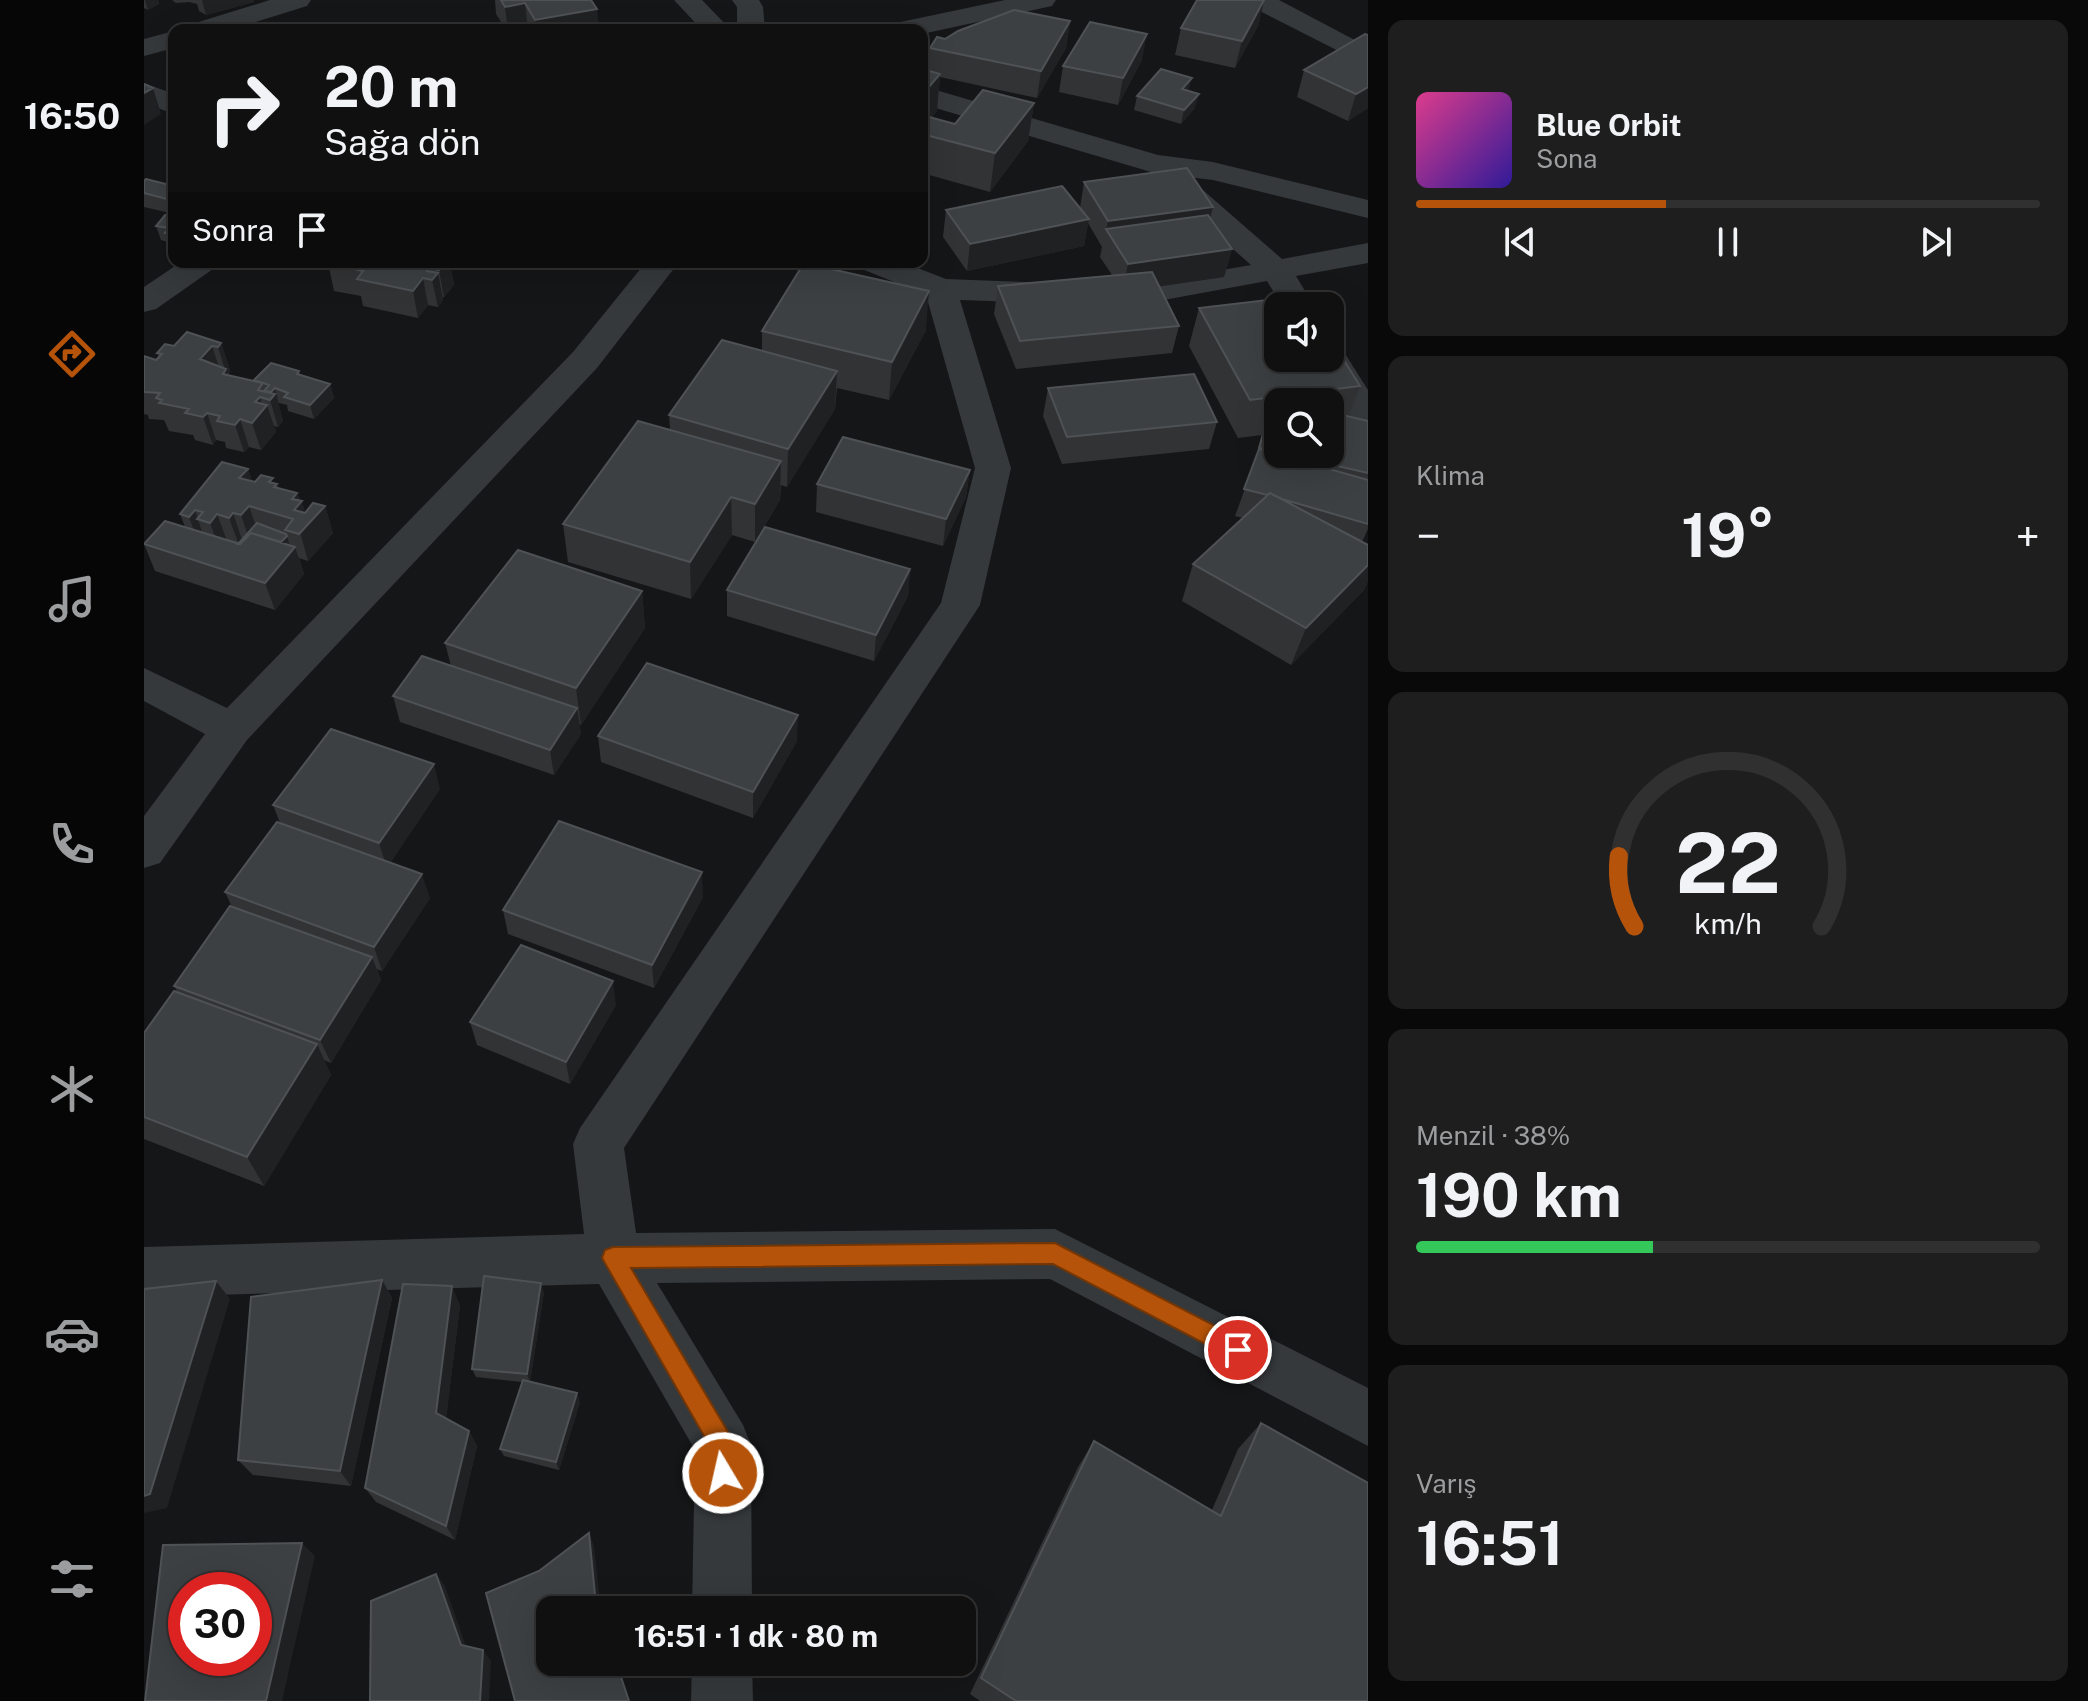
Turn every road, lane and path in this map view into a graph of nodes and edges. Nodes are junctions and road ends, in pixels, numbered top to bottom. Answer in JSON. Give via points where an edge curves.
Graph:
{"nodes":[{"id":1,"x":298,"y":0,"type":"edge"},
{"id":2,"x":687,"y":0,"type":"edge"},
{"id":3,"x":745,"y":0,"type":"edge"},
{"id":4,"x":1043,"y":0,"type":"edge"},
{"id":5,"x":1259,"y":0,"type":"edge"},
{"id":6,"x":221,"y":24,"type":"edge"},
{"id":7,"x":711,"y":24,"type":"edge"},
{"id":8,"x":751,"y":24,"type":"edge"},
{"id":9,"x":928,"y":24,"type":"edge"},
{"id":10,"x":168,"y":41,"type":"edge"},
{"id":11,"x":144,"y":48,"type":"edge"},
{"id":12,"x":1368,"y":58,"type":"edge"},
{"id":13,"x":144,"y":92,"type":"edge"},
{"id":14,"x":928,"y":97,"type":"edge"},
{"id":15,"x":168,"y":102,"type":"edge"},
{"id":16,"x":1155,"y":164,"type":"junction"},
{"id":17,"x":1368,"y":209,"type":"edge"},
{"id":18,"x":1368,"y":253,"type":"edge"},
{"id":19,"x":193,"y":268,"type":"edge"},
{"id":20,"x":658,"y":268,"type":"edge"},
{"id":21,"x":888,"y":268,"type":"edge"},
{"id":22,"x":1276,"y":270,"type":"junction"},
{"id":23,"x":941,"y":289,"type":"junction"},
{"id":24,"x":1289,"y":292,"type":"edge"},
{"id":25,"x":144,"y":302,"type":"edge"},
{"id":26,"x":1339,"y":372,"type":"edge"},
{"id":27,"x":1368,"y":418,"type":"edge"},
{"id":28,"x":144,"y":683,"type":"edge"},
{"id":29,"x":232,"y":729,"type":"junction"},
{"id":30,"x":144,"y":850,"type":"edge"},
{"id":31,"x":613,"y":1258,"type":"junction"},
{"id":32,"x":144,"y":1272,"type":"edge"},
{"id":33,"x":1368,"y":1418,"type":"edge"},
{"id":34,"x":722,"y":1596,"type":"edge"},
{"id":35,"x":722,"y":1676,"type":"edge"},
{"id":36,"x":722,"y":1701,"type":"edge"}],
"edges":[{"from":1,"to":6,"type":"street"},
{"from":2,"to":7,"type":"street"},
{"from":3,"to":8,"type":"street"},
{"from":4,"to":9,"type":"street"},
{"from":5,"to":12,"type":"street"},
{"from":10,"to":11,"type":"street"},
{"from":13,"to":15,"type":"street"},
{"from":14,"to":16,"type":"street"},
{"from":16,"to":17,"type":"street","via":[[1213,171]]},
{"from":16,"to":22,"type":"street"},
{"from":18,"to":22,"type":"street"},
{"from":19,"to":25,"type":"street"},
{"from":20,"to":29,"type":"street","via":[[585,360]]},
{"from":21,"to":23,"type":"street"},
{"from":22,"to":23,"type":"street","via":[[1131,296]]},
{"from":22,"to":24,"type":"street"},
{"from":23,"to":31,"type":"street","via":[[993,468],[960,605],[598,1144]]},
{"from":26,"to":27,"type":"street"},
{"from":28,"to":29,"type":"street"},
{"from":29,"to":30,"type":"street"},
{"from":31,"to":32,"type":"street"},
{"from":31,"to":33,"type":"street","via":[[1055,1254]]},
{"from":31,"to":34,"type":"street","via":[[723,1445]]},
{"from":35,"to":36,"type":"street"}]}
